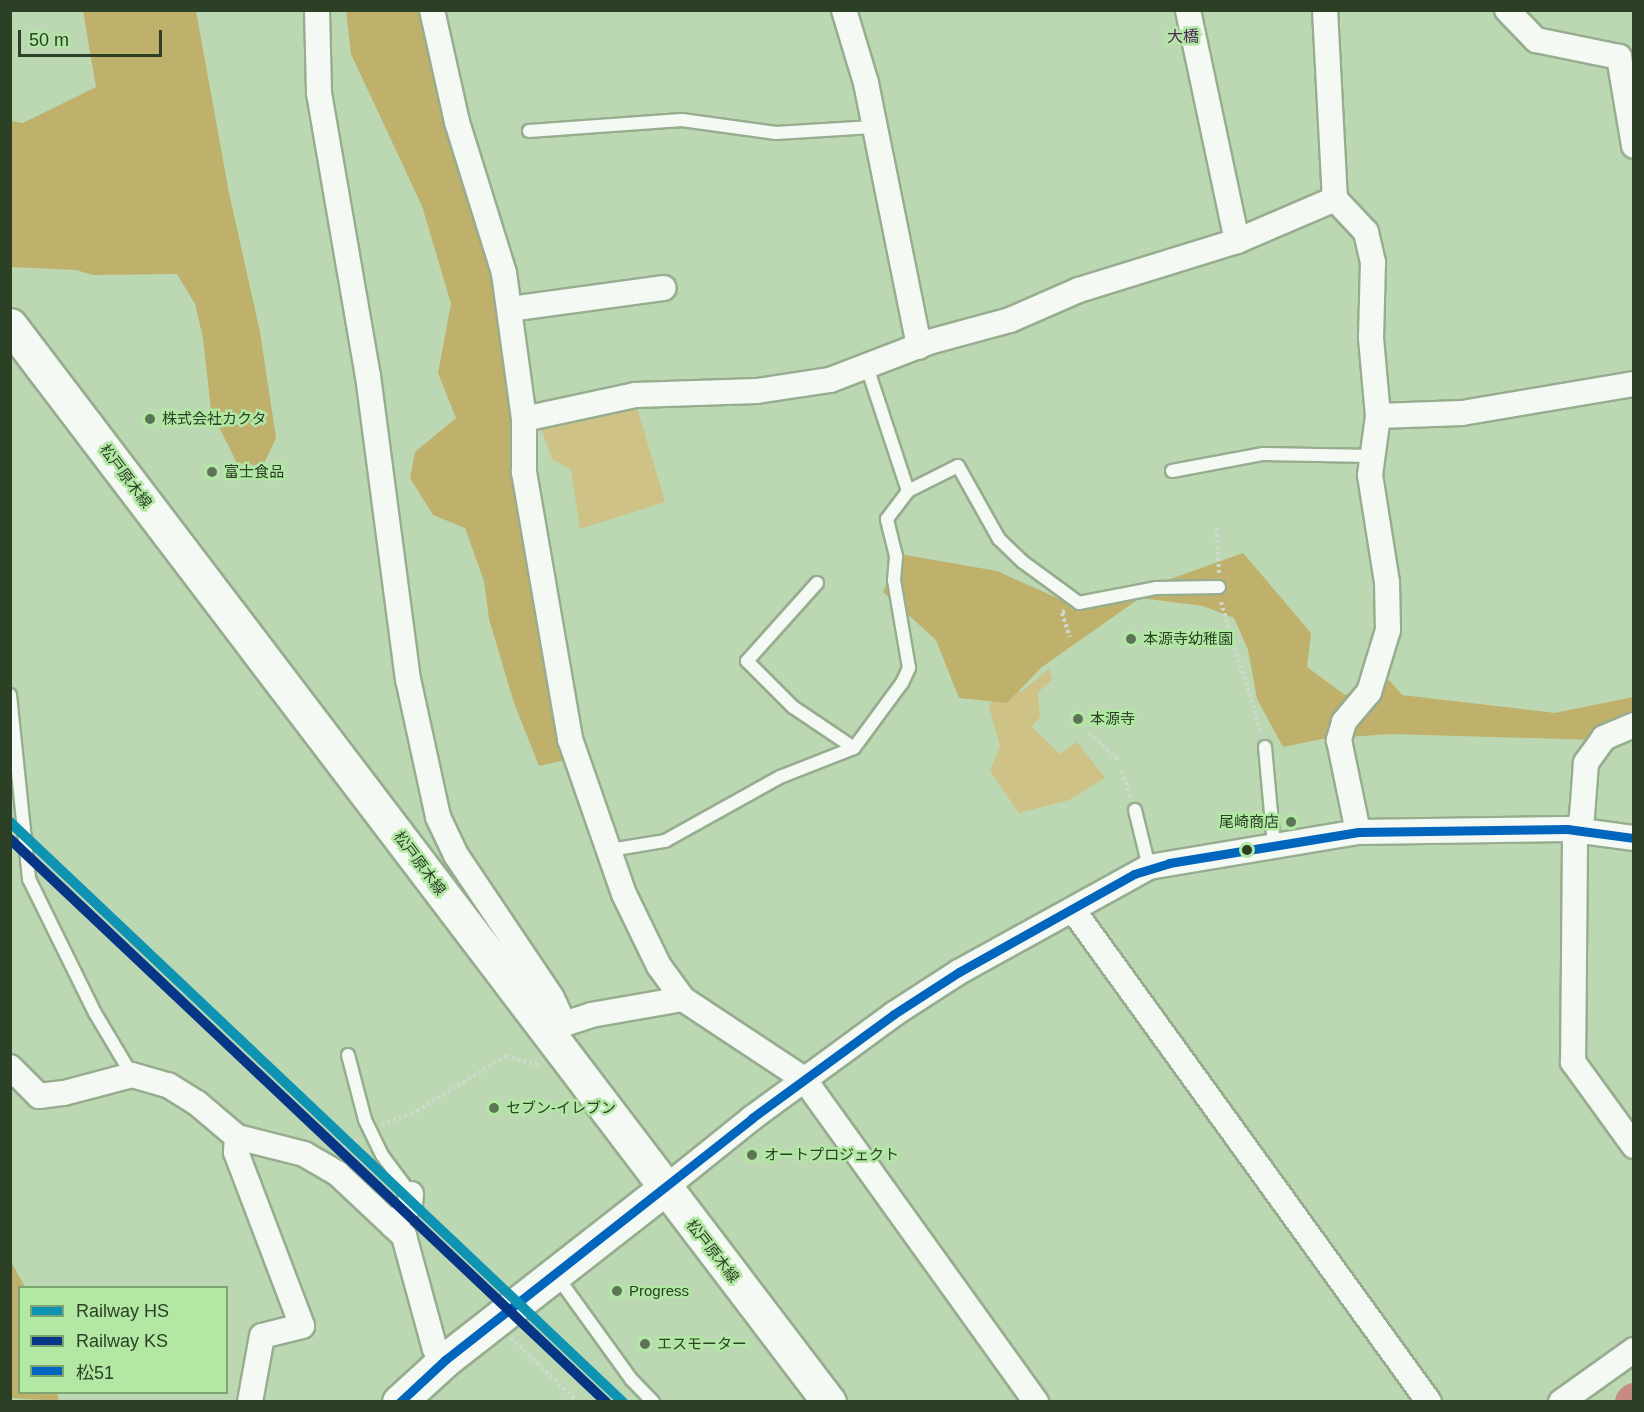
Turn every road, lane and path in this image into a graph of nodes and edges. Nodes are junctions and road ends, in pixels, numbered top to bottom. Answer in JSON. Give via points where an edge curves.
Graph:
{"nodes":[{"id":1,"x":317,"y":10,"type":"edge"},
{"id":2,"x":432,"y":10,"type":"edge"},
{"id":3,"x":844,"y":10,"type":"edge"},
{"id":4,"x":1188,"y":10,"type":"edge"},
{"id":5,"x":1325,"y":10,"type":"edge"},
{"id":6,"x":1507,"y":10,"type":"edge"},
{"id":7,"x":873,"y":127,"type":"junction"},
{"id":8,"x":529,"y":131,"type":"dead end"},
{"id":9,"x":1634,"y":146,"type":"edge"},
{"id":10,"x":1335,"y":199,"type":"junction"},
{"id":11,"x":1237,"y":241,"type":"junction"},
{"id":12,"x":664,"y":288,"type":"dead end"},
{"id":13,"x":510,"y":309,"type":"junction"},
{"id":14,"x":10,"y":325,"type":"edge"},
{"id":15,"x":920,"y":346,"type":"junction"},
{"id":16,"x":867,"y":367,"type":"junction"},
{"id":17,"x":1634,"y":384,"type":"edge"},
{"id":18,"x":1378,"y":416,"type":"junction"},
{"id":19,"x":524,"y":419,"type":"junction"},
{"id":20,"x":1373,"y":456,"type":"junction"},
{"id":21,"x":1172,"y":471,"type":"dead end"},
{"id":22,"x":908,"y":491,"type":"junction"},
{"id":23,"x":1217,"y":528,"type":"dead end"},
{"id":24,"x":817,"y":583,"type":"dead end"},
{"id":25,"x":1219,"y":587,"type":"junction"},
{"id":26,"x":1079,"y":603,"type":"junction"},
{"id":27,"x":1070,"y":637,"type":"dead end"},
{"id":28,"x":10,"y":695,"type":"edge"},
{"id":29,"x":1634,"y":726,"type":"edge"},
{"id":30,"x":1089,"y":733,"type":"dead end"},
{"id":31,"x":1265,"y":747,"type":"joint"},
{"id":32,"x":854,"y":748,"type":"junction"},
{"id":33,"x":1118,"y":760,"type":"dead end"},
{"id":34,"x":1122,"y":771,"type":"dead end"},
{"id":35,"x":1135,"y":810,"type":"joint"},
{"id":36,"x":1576,"y":831,"type":"junction"},
{"id":37,"x":1358,"y":832,"type":"junction"},
{"id":38,"x":1634,"y":838,"type":"edge"},
{"id":39,"x":1274,"y":845,"type":"junction"},
{"id":40,"x":610,"y":850,"type":"junction"},
{"id":41,"x":10,"y":852,"type":"edge"},
{"id":42,"x":24,"y":853,"type":"junction"},
{"id":43,"x":1149,"y":867,"type":"junction"},
{"id":44,"x":1073,"y":910,"type":"junction"},
{"id":45,"x":683,"y":999,"type":"junction"},
{"id":46,"x":557,"y":1030,"type":"junction"},
{"id":47,"x":348,"y":1055,"type":"dead end"},
{"id":48,"x":10,"y":1067,"type":"edge"},
{"id":49,"x":546,"y":1068,"type":"dead end"},
{"id":50,"x":132,"y":1075,"type":"junction"},
{"id":51,"x":804,"y":1079,"type":"junction"},
{"id":52,"x":374,"y":1129,"type":"dead end"},
{"id":53,"x":366,"y":1133,"type":"dead end"},
{"id":54,"x":237,"y":1137,"type":"junction"},
{"id":55,"x":1634,"y":1146,"type":"edge"},
{"id":56,"x":331,"y":1158,"type":"dead end"},
{"id":57,"x":665,"y":1188,"type":"junction"},
{"id":58,"x":411,"y":1194,"type":"joint"},
{"id":59,"x":393,"y":1226,"type":"junction"},
{"id":60,"x":556,"y":1275,"type":"junction"},
{"id":61,"x":495,"y":1323,"type":"junction"},
{"id":62,"x":1634,"y":1350,"type":"edge"},
{"id":63,"x":445,"y":1360,"type":"junction"},
{"id":64,"x":250,"y":1401,"type":"edge"},
{"id":65,"x":399,"y":1401,"type":"edge"},
{"id":66,"x":578,"y":1401,"type":"edge"},
{"id":67,"x":653,"y":1401,"type":"edge"},
{"id":68,"x":830,"y":1401,"type":"edge"},
{"id":69,"x":1036,"y":1401,"type":"edge"},
{"id":70,"x":1429,"y":1401,"type":"edge"},
{"id":71,"x":1561,"y":1401,"type":"edge"}],
"edges":[{"from":1,"to":46,"type":"street","via":[[319,93],[368,376],[408,679],[438,817],[456,855],[552,998]]},
{"from":2,"to":13,"type":"street","via":[[457,122],[497,246]]},
{"from":3,"to":7,"type":"street","via":[[866,83]]},
{"from":4,"to":11,"type":"street"},
{"from":5,"to":10,"type":"street"},
{"from":6,"to":9,"type":"street","via":[[1536,40],[1619,57]]},
{"from":7,"to":8,"type":"lane","via":[[776,133],[682,120]]},
{"from":7,"to":15,"type":"street"},
{"from":10,"to":11,"type":"street"},
{"from":10,"to":18,"type":"street","via":[[1366,232],[1372,262],[1371,338]]},
{"from":11,"to":15,"type":"street","via":[[1079,290],[1010,320]]},
{"from":12,"to":13,"type":"street"},
{"from":13,"to":19,"type":"street"},
{"from":14,"to":46,"type":"main road","name":"松戸原木線"},
{"from":15,"to":16,"type":"street"},
{"from":16,"to":19,"type":"street","via":[[830,381],[783,389],[635,395]]},
{"from":16,"to":22,"type":"lane"},
{"from":17,"to":18,"type":"street","via":[[1462,413]]},
{"from":18,"to":20,"type":"street"},
{"from":19,"to":40,"type":"street","via":[[524,472],[570,739]]},
{"from":20,"to":21,"type":"lane","via":[[1263,454]]},
{"from":20,"to":37,"type":"street","via":[[1370,475],[1387,582],[1388,630],[1369,692],[1344,722],[1339,740]]},
{"from":22,"to":26,"type":"lane","via":[[958,466],[999,539]]},
{"from":22,"to":32,"type":"lane","via":[[887,519],[896,556],[894,580],[909,668]]},
{"from":23,"to":25,"type":"path"},
{"from":24,"to":32,"type":"lane","via":[[747,661],[793,707]]},
{"from":25,"to":26,"type":"lane","via":[[1155,588]]},
{"from":25,"to":31,"type":"path","via":[[1230,638]]},
{"from":26,"to":27,"type":"path","via":[[1062,613]]},
{"from":28,"to":42,"type":"lane"},
{"from":29,"to":36,"type":"street","via":[[1604,738],[1586,763],[1582,816]]},
{"from":30,"to":33,"type":"path"},
{"from":31,"to":39,"type":"lane"},
{"from":32,"to":40,"type":"lane","via":[[780,777],[665,841]]},
{"from":34,"to":35,"type":"path"},
{"from":35,"to":43,"type":"lane"},
{"from":36,"to":37,"type":"street"},
{"from":36,"to":38,"type":"street"},
{"from":36,"to":55,"type":"street","via":[[1573,1062]]},
{"from":37,"to":39,"type":"street"},
{"from":39,"to":43,"type":"street"},
{"from":40,"to":45,"type":"street","via":[[641,932]]},
{"from":41,"to":42,"type":"lane"},
{"from":42,"to":50,"type":"lane","via":[[28,879],[95,1013]]},
{"from":43,"to":44,"type":"street"},
{"from":44,"to":51,"type":"street","via":[[959,972]]},
{"from":44,"to":70,"type":"street"},
{"from":45,"to":46,"type":"street","via":[[591,1015]]},
{"from":45,"to":51,"type":"street"},
{"from":46,"to":57,"type":"main road","name":"松戸原木線"},
{"from":47,"to":58,"type":"lane","via":[[365,1120],[382,1155]]},
{"from":48,"to":50,"type":"street","via":[[39,1096]]},
{"from":49,"to":52,"type":"path","via":[[506,1056],[417,1111]]},
{"from":50,"to":54,"type":"street","via":[[183,1092]]},
{"from":51,"to":57,"type":"street"},
{"from":51,"to":69,"type":"street"},
{"from":53,"to":56,"type":"path"},
{"from":54,"to":59,"type":"street","via":[[304,1154],[338,1174]]},
{"from":54,"to":64,"type":"street","via":[[236,1152],[302,1326],[262,1336]]},
{"from":57,"to":60,"type":"main road"},
{"from":57,"to":68,"type":"main road","name":"松戸原木線"},
{"from":58,"to":59,"type":"street","via":[[410,1205]]},
{"from":59,"to":63,"type":"street","via":[[404,1236],[435,1348]]},
{"from":60,"to":61,"type":"main road"},
{"from":60,"to":67,"type":"lane","via":[[631,1379]]},
{"from":61,"to":63,"type":"main road"},
{"from":61,"to":66,"type":"path"},
{"from":62,"to":71,"type":"street"},
{"from":63,"to":65,"type":"main road"}]}
